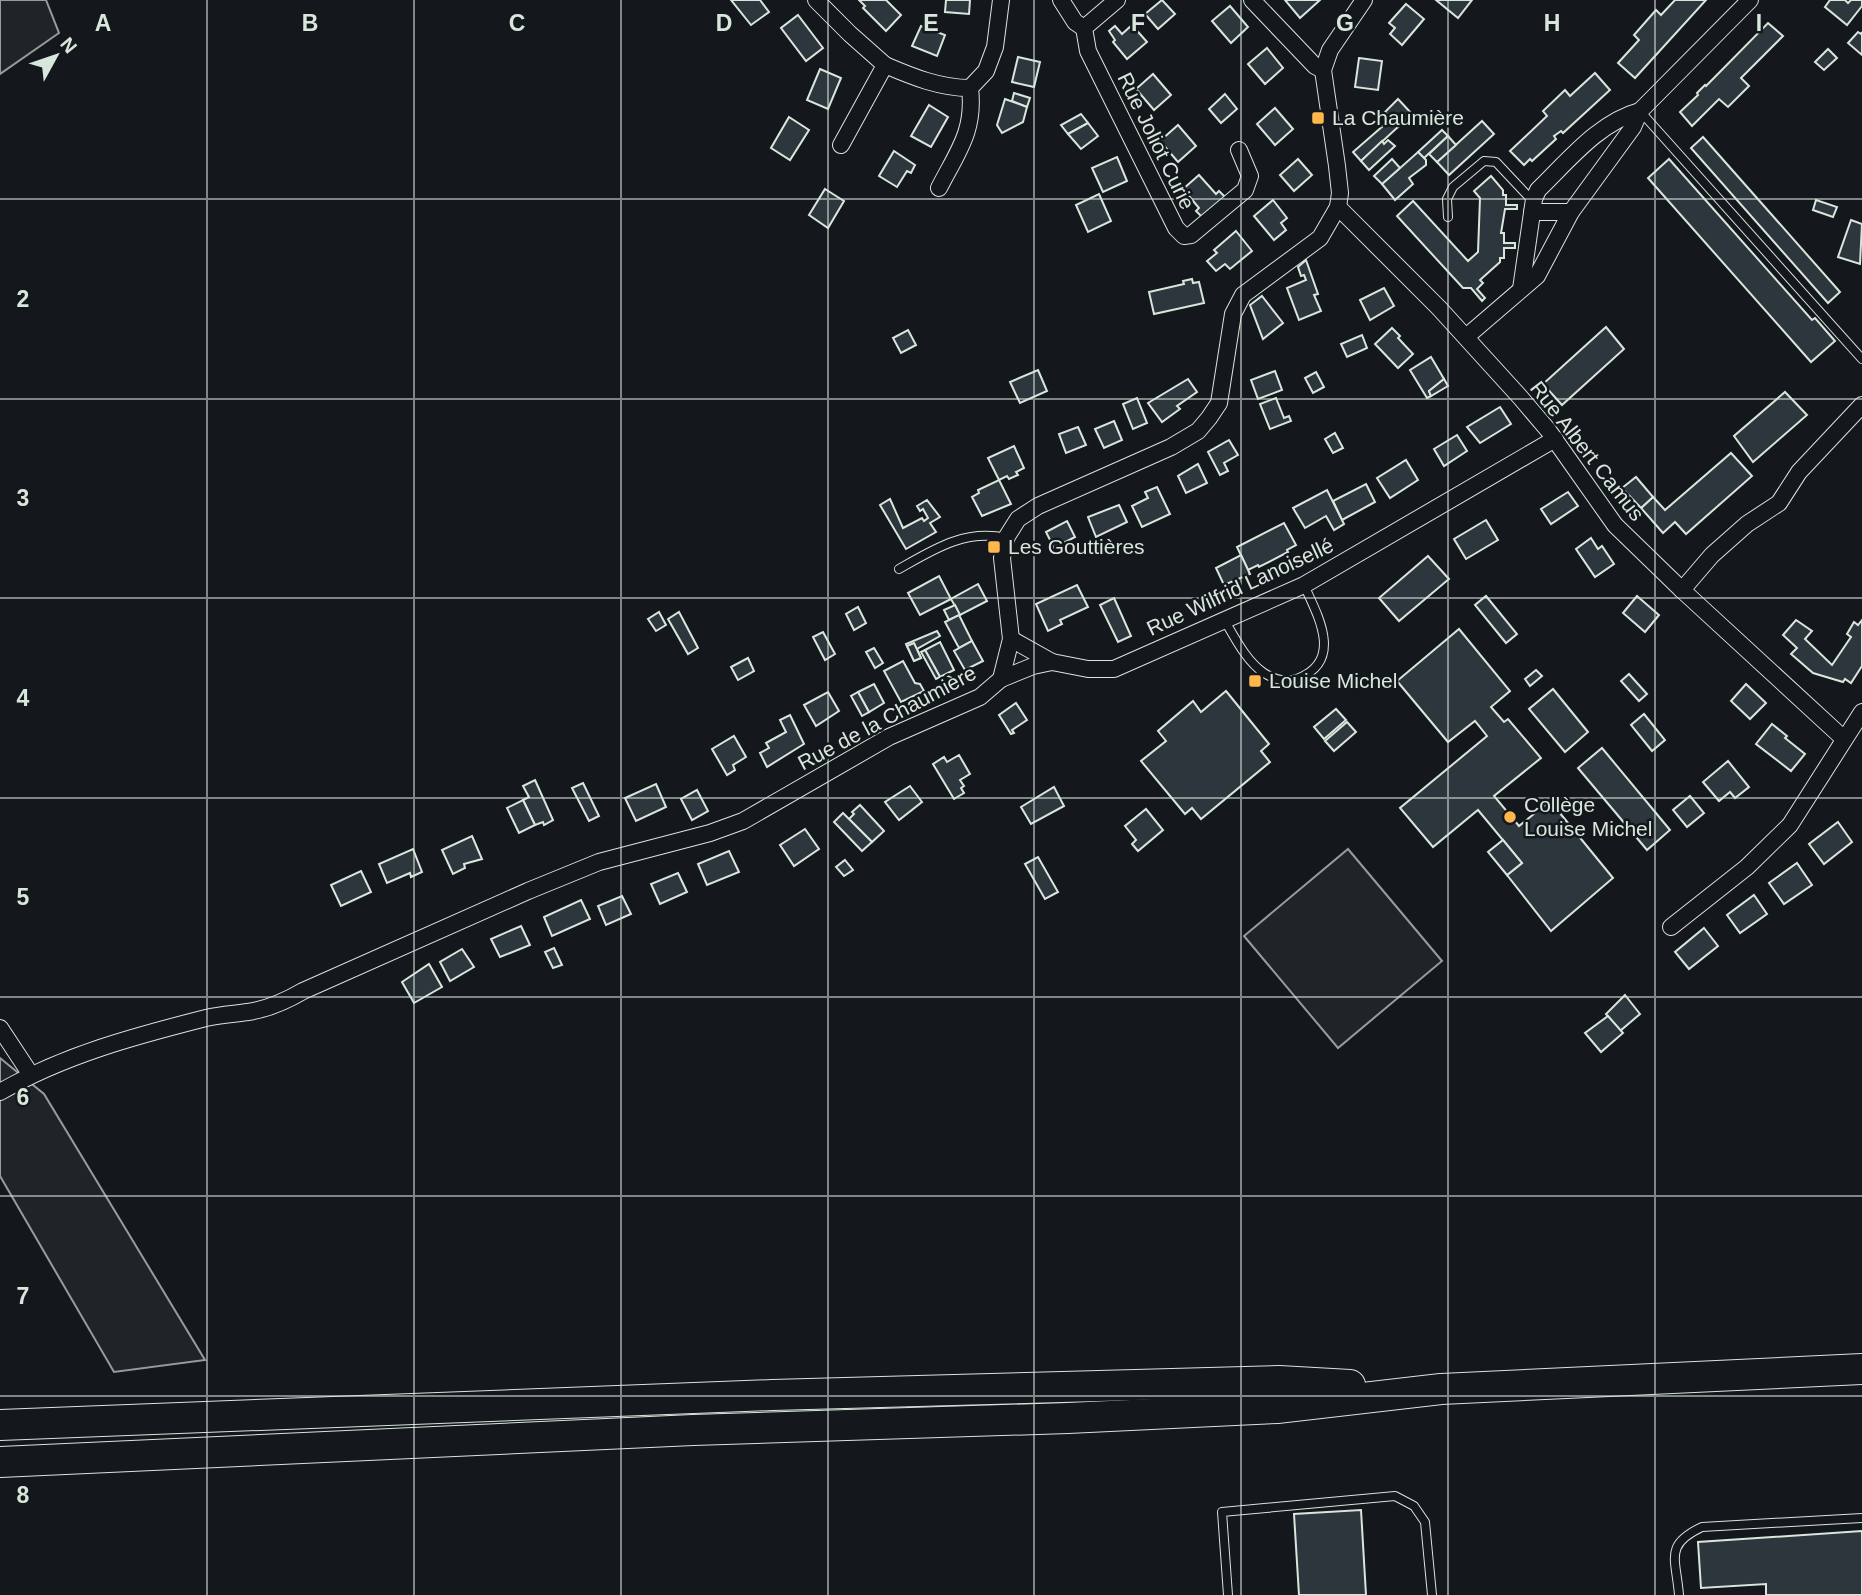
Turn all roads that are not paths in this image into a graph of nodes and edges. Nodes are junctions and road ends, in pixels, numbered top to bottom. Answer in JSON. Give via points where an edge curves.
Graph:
{"nodes":[{"id":1,"x":816,"y":0,"type":"edge"},
{"id":2,"x":1001,"y":0,"type":"edge"},
{"id":3,"x":1060,"y":0,"type":"edge"},
{"id":4,"x":1117,"y":0,"type":"edge"},
{"id":5,"x":1252,"y":0,"type":"edge"},
{"id":6,"x":1364,"y":0,"type":"edge"},
{"id":7,"x":1750,"y":0,"type":"edge"},
{"id":8,"x":1084,"y":27,"type":"junction"},
{"id":9,"x":885,"y":65,"type":"junction"},
{"id":10,"x":1323,"y":70,"type":"junction"},
{"id":11,"x":970,"y":88,"type":"junction"},
{"id":12,"x":1640,"y":111,"type":"junction"},
{"id":13,"x":841,"y":145,"type":"dead end"},
{"id":14,"x":1239,"y":150,"type":"dead end"},
{"id":15,"x":939,"y":188,"type":"dead end"},
{"id":16,"x":1533,"y":206,"type":"junction"},
{"id":17,"x":1338,"y":207,"type":"junction"},
{"id":18,"x":1571,"y":212,"type":"junction"},
{"id":19,"x":1448,"y":217,"type":"dead end"},
{"id":20,"x":1521,"y":289,"type":"junction"},
{"id":21,"x":1466,"y":337,"type":"junction"},
{"id":22,"x":1862,"y":359,"type":"edge"},
{"id":23,"x":1862,"y":405,"type":"edge"},
{"id":24,"x":1555,"y":439,"type":"junction"},
{"id":25,"x":1006,"y":538,"type":"junction"},
{"id":26,"x":899,"y":569,"type":"dead end"},
{"id":27,"x":1304,"y":584,"type":"junction"},
{"id":28,"x":1682,"y":590,"type":"junction"},
{"id":29,"x":1225,"y":621,"type":"junction"},
{"id":30,"x":1011,"y":639,"type":"junction"},
{"id":31,"x":1052,"y":662,"type":"junction"},
{"id":32,"x":1001,"y":680,"type":"junction"},
{"id":33,"x":1862,"y":712,"type":"edge"},
{"id":34,"x":1844,"y":739,"type":"junction"},
{"id":35,"x":1671,"y":927,"type":"dead end"},
{"id":36,"x":0,"y":1028,"type":"edge"},
{"id":37,"x":25,"y":1078,"type":"junction"},
{"id":38,"x":0,"y":1092,"type":"edge"},
{"id":39,"x":1862,"y":1369,"type":"edge"},
{"id":40,"x":1441,"y":1389,"type":"junction"},
{"id":41,"x":0,"y":1425,"type":"edge"},
{"id":42,"x":0,"y":1462,"type":"edge"},
{"id":43,"x":1862,"y":1518,"type":"edge"},
{"id":44,"x":1228,"y":1595,"type":"edge"},
{"id":45,"x":1432,"y":1595,"type":"edge"},
{"id":46,"x":1679,"y":1595,"type":"edge"}],
"edges":[{"from":1,"to":9,"type":"street"},
{"from":2,"to":11,"type":"street","via":[[995,47],[986,71]]},
{"from":3,"to":8,"type":"street"},
{"from":4,"to":8,"type":"street"},
{"from":5,"to":10,"type":"street"},
{"from":6,"to":10,"type":"street","via":[[1330,50]]},
{"from":7,"to":12,"type":"street"},
{"from":8,"to":14,"type":"street","name":"Rue Joliot Curie","via":[[1088,51],[1184,236],[1245,190],[1251,176]]},
{"from":9,"to":11,"type":"street","via":[[951,88]]},
{"from":9,"to":13,"type":"street"},
{"from":10,"to":17,"type":"street","via":[[1340,192]]},
{"from":11,"to":15,"type":"street","via":[[968,132]]},
{"from":12,"to":16,"type":"street","via":[[1622,116],[1591,140],[1538,190]]},
{"from":12,"to":18,"type":"street"},
{"from":12,"to":22,"type":"lane"},
{"from":16,"to":18,"type":"street"},
{"from":16,"to":19,"type":"lane","via":[[1496,162],[1484,161],[1453,187],[1447,199]]},
{"from":16,"to":20,"type":"street"},
{"from":17,"to":21,"type":"street","name":"Rue Albert Camus"},
{"from":17,"to":25,"type":"street","via":[[1320,238],[1243,295],[1233,314],[1219,403],[1198,431],[1038,506],[1018,519]]},
{"from":18,"to":20,"type":"street","via":[[1537,276]]},
{"from":20,"to":21,"type":"street"},
{"from":21,"to":24,"type":"street","name":"Rue Albert Camus"},
{"from":23,"to":28,"type":"street","via":[[1799,472],[1779,503],[1747,524]]},
{"from":24,"to":27,"type":"street","name":"Rue Wilfrid Lanoisellé"},
{"from":24,"to":28,"type":"street","name":"Rue Albert Camus","via":[[1615,525]]},
{"from":25,"to":26,"type":"lane","via":[[968,536],[943,544]]},
{"from":25,"to":30,"type":"street","name":"Rue de la Chaumière","via":[[1002,558]]},
{"from":27,"to":29,"type":"street","name":"Rue Wilfrid Lanoisellé"},
{"from":27,"to":29,"type":"lane","via":[[1323,627],[1325,645],[1320,661],[1306,676],[1277,680],[1261,671]]},
{"from":28,"to":34,"type":"street","name":"Rue Albert Camus"},
{"from":29,"to":31,"type":"street","name":"Rue Wilfrid Lanoisellé","via":[[1114,669]]},
{"from":30,"to":31,"type":"street"},
{"from":30,"to":32,"type":"street","name":"Rue de la Chaumière"},
{"from":31,"to":32,"type":"street","name":"Rue Wilfrid Lanoisellé"},
{"from":32,"to":37,"type":"street","name":"Rue de la Chaumière","via":[[980,697],[889,737],[743,821],[599,862],[285,1001],[122,1040]]},
{"from":33,"to":34,"type":"street"},
{"from":34,"to":35,"type":"street","via":[[1790,825]]},
{"from":36,"to":37,"type":"street"},
{"from":37,"to":38,"type":"street","name":"Rue de la Chaumière"},
{"from":39,"to":40,"type":"highway"},
{"from":40,"to":41,"type":"highway","via":[[1279,1381]]},
{"from":40,"to":42,"type":"highway","via":[[1277,1408]]},
{"from":43,"to":46,"type":"lane","via":[[1702,1527],[1683,1536],[1675,1548]]},
{"from":44,"to":45,"type":"lane","via":[[1222,1512],[1395,1496],[1415,1506],[1425,1522]]}]}
